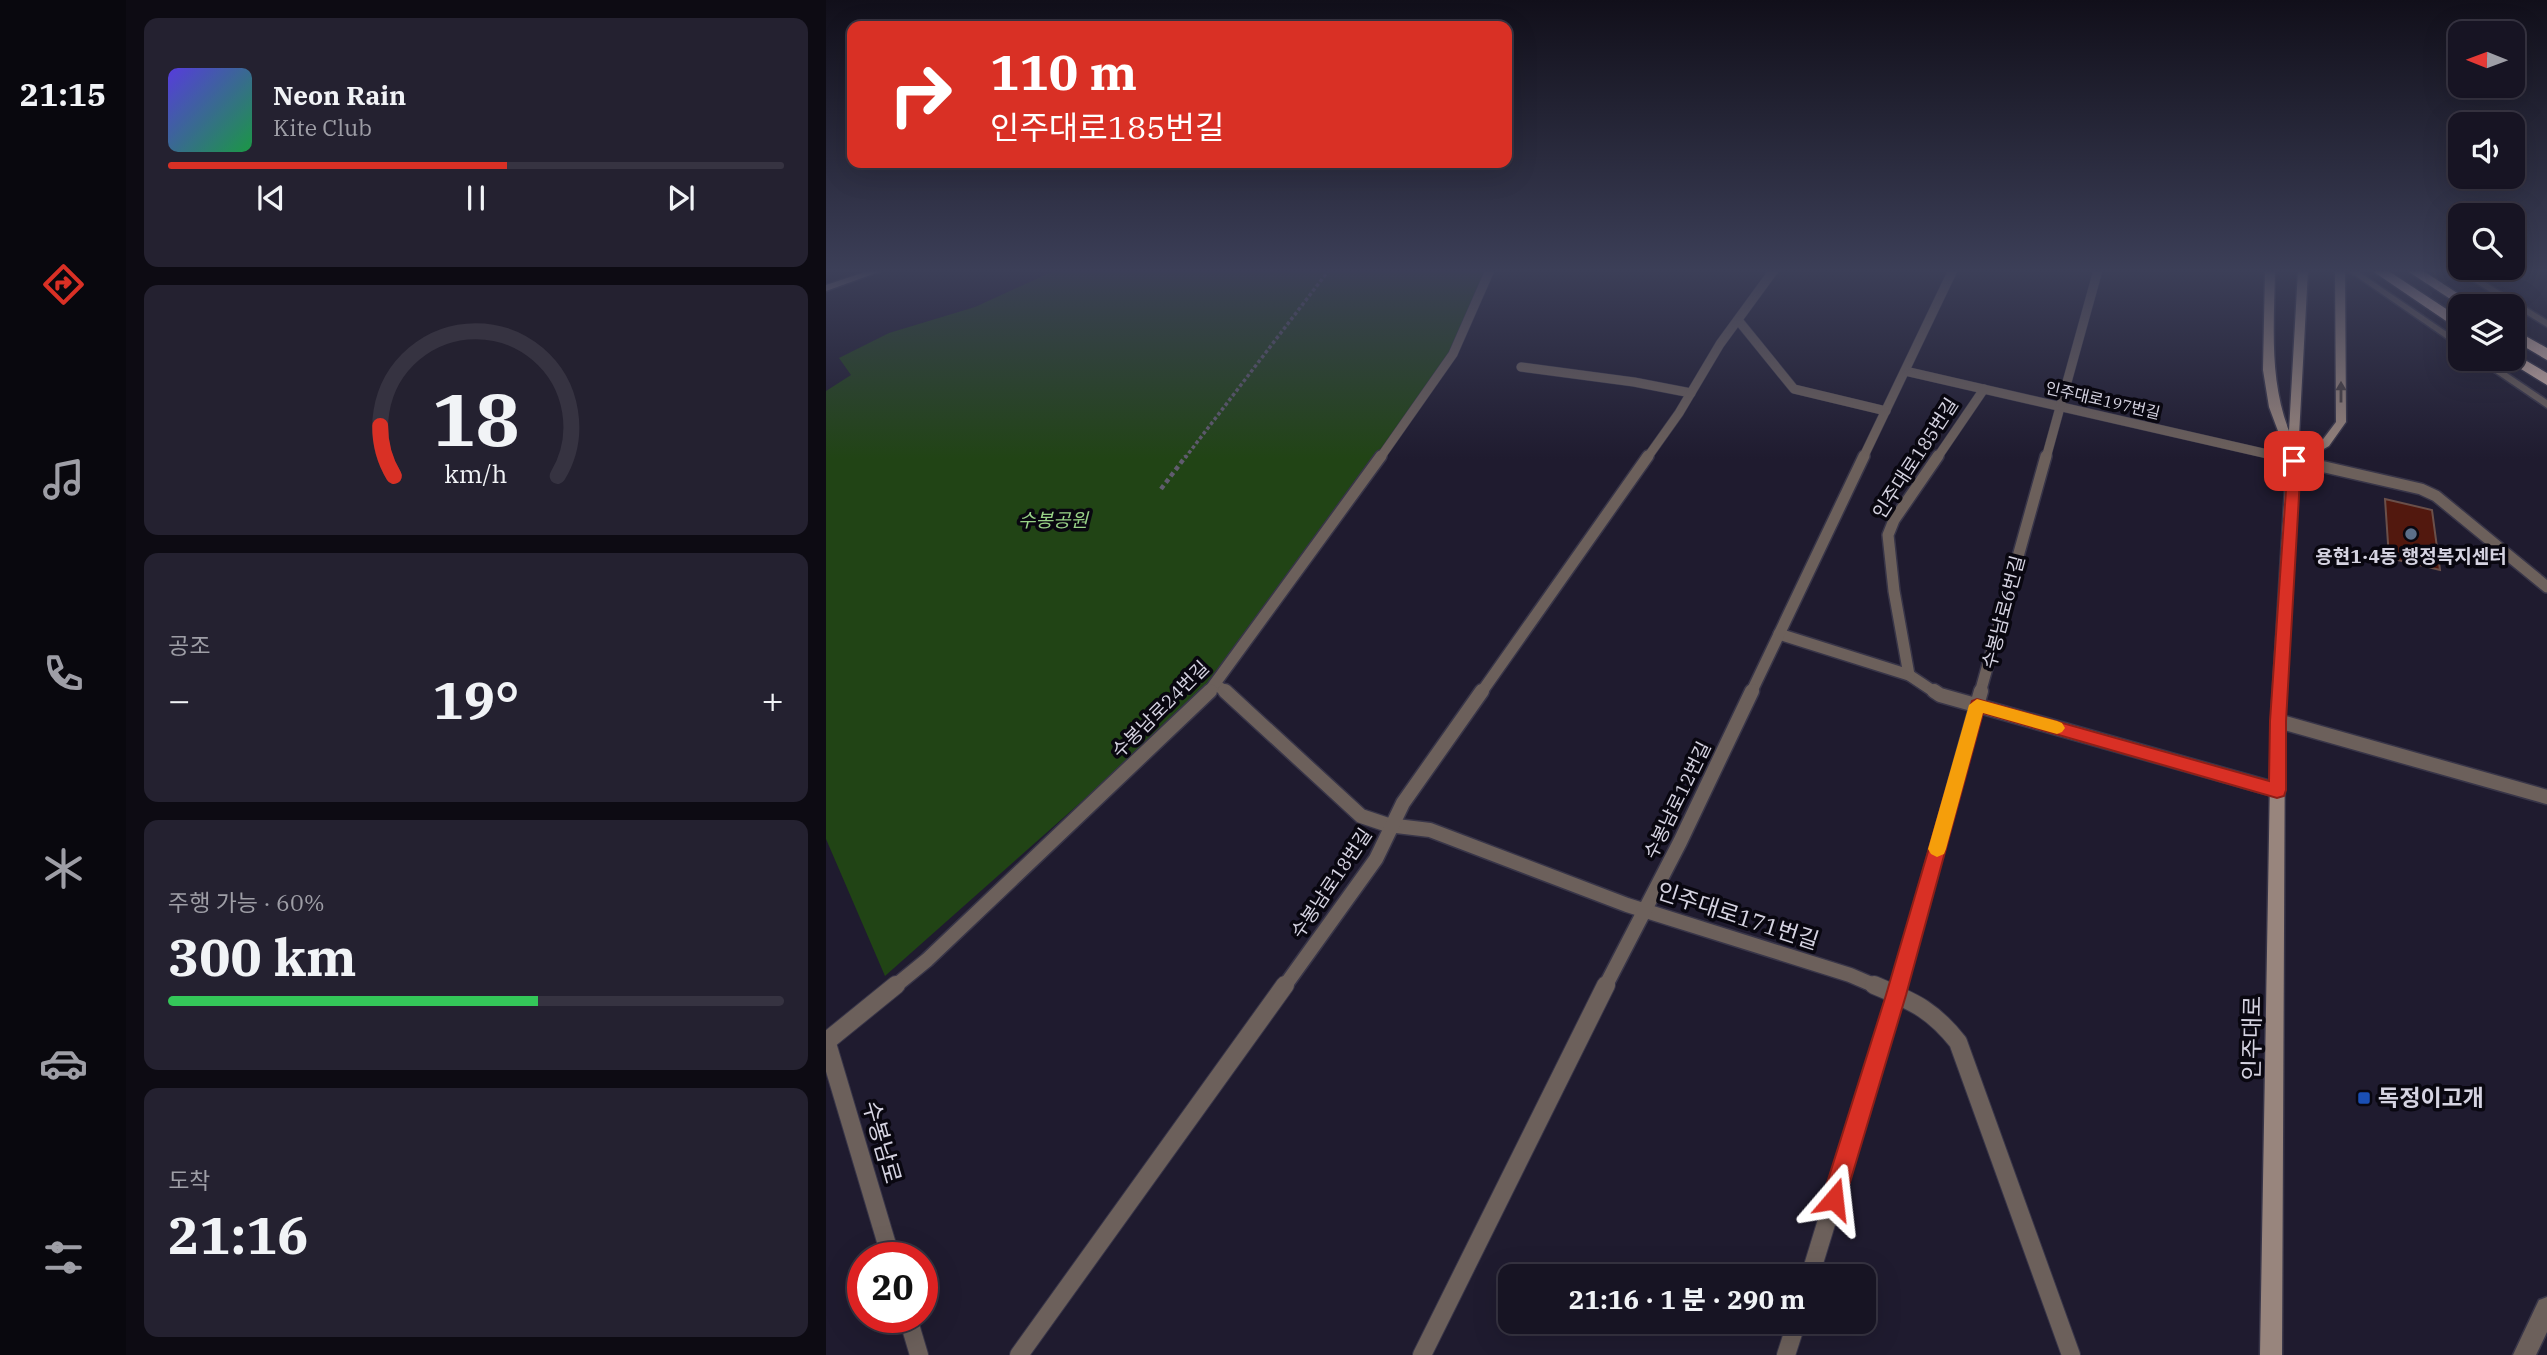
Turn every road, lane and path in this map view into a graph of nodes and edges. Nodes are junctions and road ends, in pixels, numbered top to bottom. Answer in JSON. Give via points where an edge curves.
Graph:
{"nodes":[{"id":1,"x":1280,"y":333,"type":"edge"},
{"id":2,"x":1462,"y":333,"type":"edge"},
{"id":3,"x":1729,"y":333,"type":"edge"},
{"id":4,"x":1749,"y":333,"type":"edge"},
{"id":5,"x":1923,"y":333,"type":"edge"},
{"id":6,"x":2080,"y":333,"type":"edge"},
{"id":7,"x":2269,"y":333,"type":"edge"},
{"id":8,"x":2300,"y":333,"type":"edge"},
{"id":9,"x":2340,"y":333,"type":"edge"},
{"id":10,"x":2525,"y":341,"type":"edge"},
{"id":11,"x":2547,"y":355,"type":"edge"},
{"id":12,"x":2525,"y":366,"type":"edge"},
{"id":13,"x":1521,"y":367,"type":"dead end"},
{"id":14,"x":1905,"y":371,"type":"junction"},
{"id":15,"x":2497,"y":371,"type":"edge"},
{"id":16,"x":2547,"y":380,"type":"edge"},
{"id":17,"x":1983,"y":389,"type":"junction"},
{"id":18,"x":1691,"y":393,"type":"junction"},
{"id":19,"x":2547,"y":405,"type":"edge"},
{"id":20,"x":2060,"y":406,"type":"junction"},
{"id":21,"x":1886,"y":411,"type":"junction"},
{"id":22,"x":2294,"y":461,"type":"junction"},
{"id":23,"x":1161,"y":489,"type":"dead end"},
{"id":24,"x":2547,"y":587,"type":"edge"},
{"id":25,"x":1779,"y":634,"type":"junction"},
{"id":26,"x":1909,"y":675,"type":"junction"},
{"id":27,"x":1216,"y":685,"type":"junction"},
{"id":28,"x":1977,"y":705,"type":"junction"},
{"id":29,"x":2278,"y":721,"type":"junction"},
{"id":30,"x":2277,"y":790,"type":"junction"},
{"id":31,"x":2547,"y":797,"type":"edge"},
{"id":32,"x":1392,"y":825,"type":"junction"},
{"id":33,"x":1643,"y":910,"type":"junction"},
{"id":34,"x":1896,"y":995,"type":"junction"},
{"id":35,"x":826,"y":1040,"type":"edge"},
{"id":36,"x":886,"y":1242,"type":"edge"},
{"id":37,"x":1815,"y":1264,"type":"edge"},
{"id":38,"x":2547,"y":1308,"type":"edge"},
{"id":39,"x":912,"y":1333,"type":"edge"},
{"id":40,"x":1793,"y":1334,"type":"edge"},
{"id":41,"x":919,"y":1355,"type":"edge"},
{"id":42,"x":1019,"y":1355,"type":"edge"},
{"id":43,"x":1422,"y":1355,"type":"edge"},
{"id":44,"x":1786,"y":1355,"type":"edge"},
{"id":45,"x":2071,"y":1355,"type":"edge"},
{"id":46,"x":2271,"y":1355,"type":"edge"},
{"id":47,"x":2524,"y":1355,"type":"edge"}],
"edges":[{"from":1,"to":23,"type":"path"},
{"from":2,"to":27,"type":"lane","name":"수봉남로24번길","via":[[1438,378]]},
{"from":3,"to":18,"type":"lane","name":"수봉남로18번길"},
{"from":4,"to":21,"type":"lane","via":[[1794,389]]},
{"from":5,"to":14,"type":"lane","name":"수봉남로12번길"},
{"from":6,"to":20,"type":"lane","name":"수봉남로6번길"},
{"from":7,"to":22,"type":"main road","via":[[2274,407]]},
{"from":8,"to":22,"type":"main road","name":"인주대로"},
{"from":22,"to":9,"type":"main road","one_way":true,"via":[[2325,444],[2341,422]]},
{"from":10,"to":11,"type":"highway"},
{"from":12,"to":16,"type":"highway"},
{"from":13,"to":18,"type":"lane"},
{"from":14,"to":17,"type":"lane","name":"인주대로197번길"},
{"from":14,"to":21,"type":"lane","name":"수봉남로12번길"},
{"from":15,"to":19,"type":"street"},
{"from":17,"to":20,"type":"lane","name":"인주대로197번길"},
{"from":17,"to":26,"type":"lane","name":"인주대로185번길","via":[[1888,535]]},
{"from":18,"to":32,"type":"lane","name":"수봉남로18번길","via":[[1402,803]]},
{"from":20,"to":22,"type":"lane","name":"인주대로197번길"},
{"from":20,"to":28,"type":"lane","name":"수봉남로6번길"},
{"from":21,"to":25,"type":"lane","name":"수봉남로12번길"},
{"from":22,"to":24,"type":"lane","name":"인주대로197번길","via":[[2436,496]]},
{"from":22,"to":29,"type":"main road","name":"인주대로"},
{"from":25,"to":26,"type":"lane"},
{"from":25,"to":33,"type":"lane","name":"수봉남로12번길"},
{"from":26,"to":28,"type":"lane","via":[[1940,695]]},
{"from":27,"to":32,"type":"lane","name":"인주대로171번길","via":[[1361,816]]},
{"from":27,"to":35,"type":"lane","name":"수봉남로24번길","via":[[927,960]]},
{"from":28,"to":30,"type":"lane"},
{"from":28,"to":34,"type":"lane","name":"수봉남로6번길"},
{"from":29,"to":30,"type":"main road","name":"인주대로"},
{"from":29,"to":31,"type":"lane"},
{"from":30,"to":46,"type":"main road","name":"인주대로"},
{"from":32,"to":33,"type":"lane","name":"인주대로171번길","via":[[1430,830]]},
{"from":32,"to":42,"type":"lane","name":"수봉남로18번길","via":[[1376,859]]},
{"from":33,"to":34,"type":"lane","name":"인주대로171번길","via":[[1850,975]]},
{"from":33,"to":43,"type":"lane","name":"수봉남로12번길"},
{"from":34,"to":37,"type":"lane","name":"수봉남로6번길"},
{"from":34,"to":45,"type":"lane","name":"인주대로171번길","via":[[1921,1004],[1958,1042]]},
{"from":35,"to":36,"type":"lane","name":"수봉남로"},
{"from":38,"to":47,"type":"street"},
{"from":39,"to":41,"type":"lane"},
{"from":40,"to":44,"type":"lane"}]}
